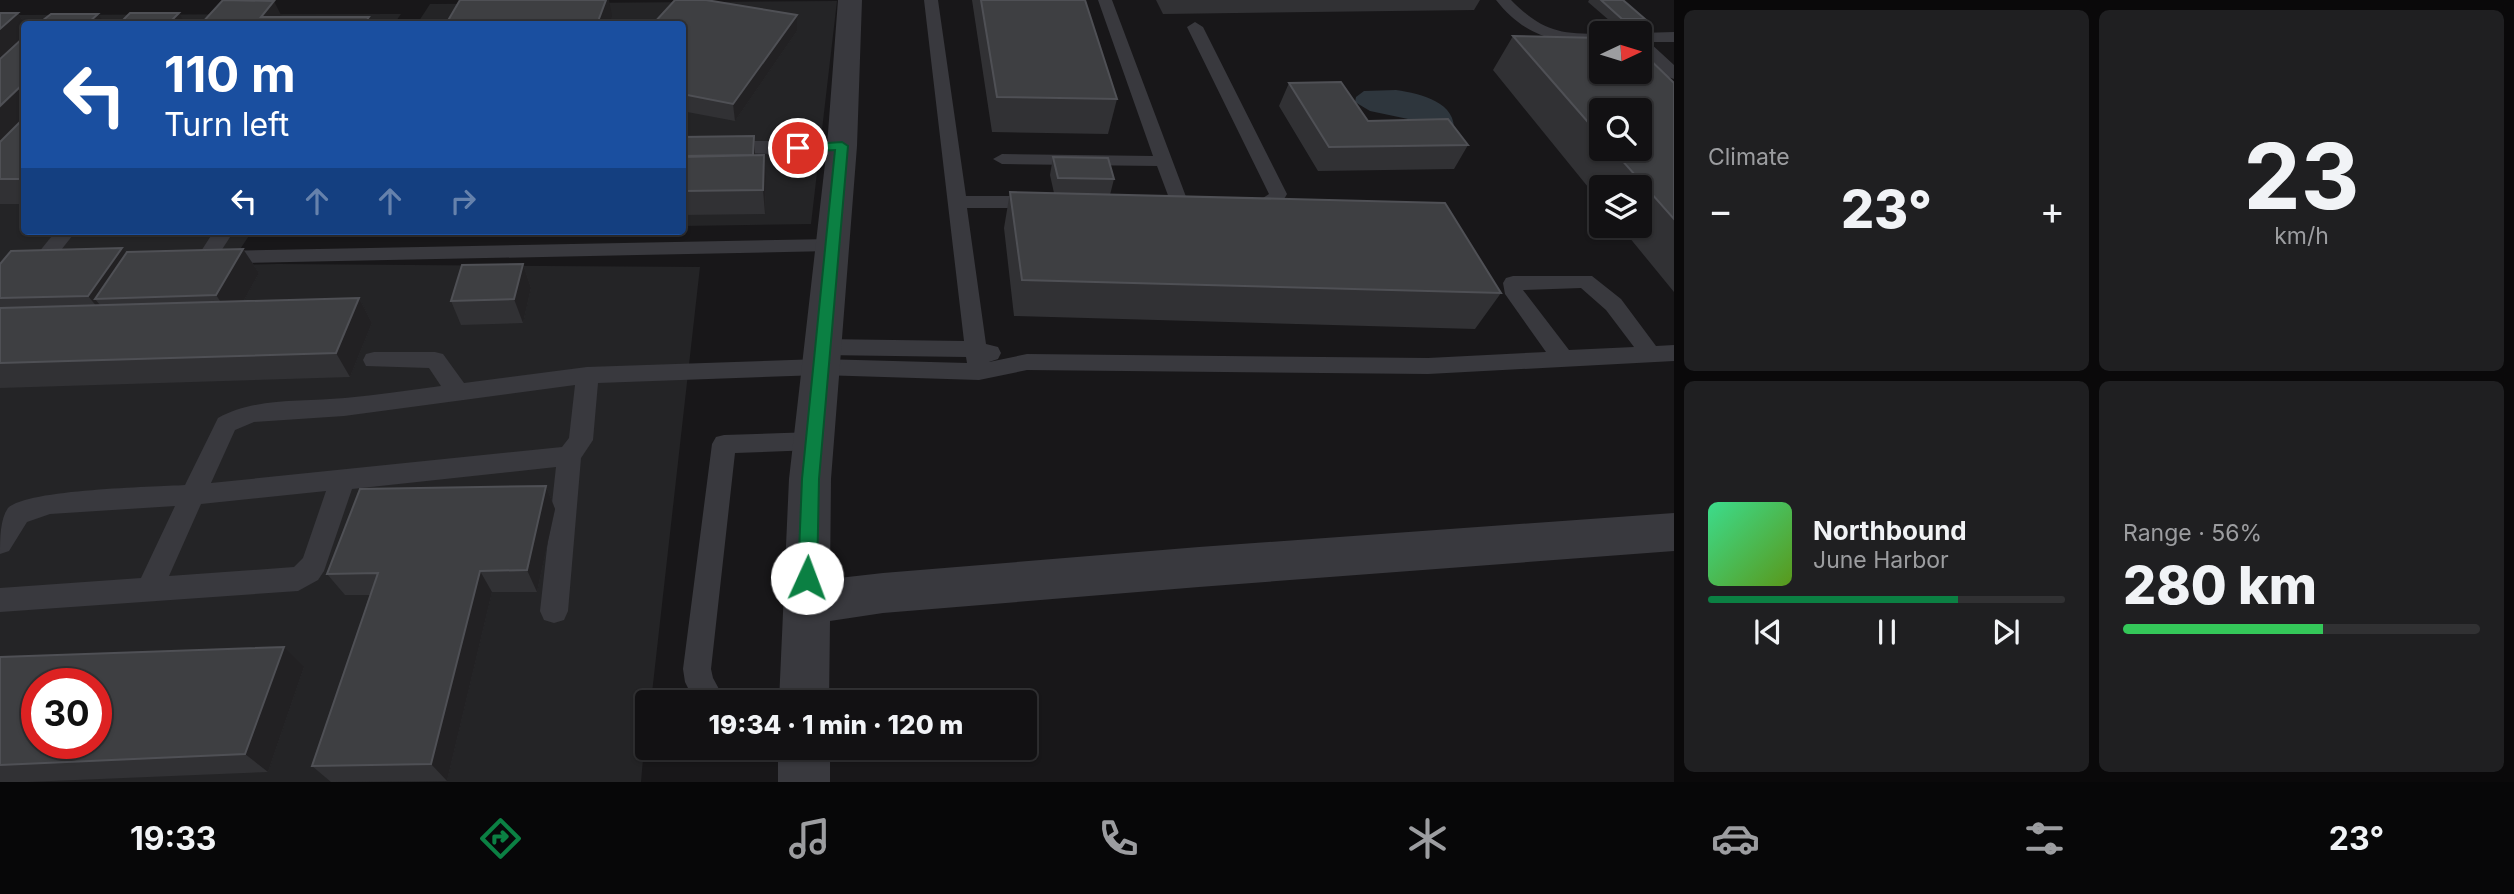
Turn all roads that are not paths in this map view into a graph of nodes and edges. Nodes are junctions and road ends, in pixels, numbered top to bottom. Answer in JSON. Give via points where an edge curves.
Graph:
{"nodes":[{"id":1,"x":850,"y":0,"type":"edge"},
{"id":2,"x":931,"y":0,"type":"edge"},
{"id":3,"x":1105,"y":0,"type":"edge"},
{"id":4,"x":1503,"y":0,"type":"edge"},
{"id":5,"x":1195,"y":27,"type":"dead end"},
{"id":6,"x":1674,"y":37,"type":"edge"},
{"id":7,"x":1589,"y":39,"type":"edge"},
{"id":8,"x":1652,"y":39,"type":"edge"},
{"id":9,"x":1652,"y":52,"type":"edge"},
{"id":10,"x":1674,"y":74,"type":"edge"},
{"id":11,"x":686,"y":146,"type":"edge"},
{"id":12,"x":842,"y":146,"type":"junction"},
{"id":13,"x":1002,"y":159,"type":"dead end"},
{"id":14,"x":1164,"y":161,"type":"junction"},
{"id":15,"x":957,"y":201,"type":"junction"},
{"id":16,"x":1054,"y":202,"type":"edge"},
{"id":17,"x":1179,"y":203,"type":"edge"},
{"id":18,"x":1229,"y":203,"type":"edge"},
{"id":19,"x":62,"y":235,"type":"edge"},
{"id":20,"x":220,"y":235,"type":"edge"},
{"id":21,"x":541,"y":240,"type":"edge"},
{"id":22,"x":831,"y":245,"type":"junction"},
{"id":23,"x":68,"y":262,"type":"edge"},
{"id":24,"x":33,"y":263,"type":"joint"},
{"id":25,"x":976,"y":349,"type":"junction"},
{"id":26,"x":1674,"y":353,"type":"edge"},
{"id":27,"x":1651,"y":355,"type":"junction"},
{"id":28,"x":822,"y":357,"type":"junction"},
{"id":29,"x":1563,"y":359,"type":"junction"},
{"id":30,"x":374,"y":360,"type":"dead end"},
{"id":31,"x":1027,"y":362,"type":"junction"},
{"id":32,"x":979,"y":372,"type":"junction"},
{"id":33,"x":587,"y":375,"type":"junction"},
{"id":34,"x":458,"y":392,"type":"junction"},
{"id":35,"x":814,"y":441,"type":"junction"},
{"id":36,"x":569,"y":456,"type":"junction"},
{"id":37,"x":342,"y":481,"type":"junction"},
{"id":38,"x":192,"y":495,"type":"junction"},
{"id":39,"x":1674,"y":532,"type":"edge"},
{"id":40,"x":0,"y":543,"type":"edge"},
{"id":41,"x":149,"y":590,"type":"junction"},
{"id":42,"x":0,"y":600,"type":"edge"},
{"id":43,"x":807,"y":603,"type":"junction"},
{"id":44,"x":554,"y":611,"type":"dead end"},
{"id":45,"x":704,"y":690,"type":"edge"},
{"id":46,"x":804,"y":690,"type":"edge"},
{"id":47,"x":804,"y":760,"type":"edge"},
{"id":48,"x":804,"y":782,"type":"edge"}],
"edges":[{"from":1,"to":12,"type":"street"},
{"from":2,"to":15,"type":"lane"},
{"from":3,"to":14,"type":"lane"},
{"from":4,"to":7,"type":"lane","via":[[1528,26],[1547,36]]},
{"from":5,"to":18,"type":"lane","via":[[1278,194],[1266,204]]},
{"from":6,"to":8,"type":"lane"},
{"from":9,"to":10,"type":"lane"},
{"from":11,"to":12,"type":"lane"},
{"from":12,"to":22,"type":"street"},
{"from":13,"to":14,"type":"lane"},
{"from":14,"to":17,"type":"lane"},
{"from":15,"to":16,"type":"lane"},
{"from":15,"to":25,"type":"lane"},
{"from":19,"to":24,"type":"lane"},
{"from":20,"to":21,"type":"lane","via":[[199,259]]},
{"from":21,"to":22,"type":"lane"},
{"from":22,"to":28,"type":"street"},
{"from":23,"to":24,"type":"lane"},
{"from":25,"to":28,"type":"lane"},
{"from":25,"to":31,"type":"lane"},
{"from":25,"to":32,"type":"lane"},
{"from":26,"to":27,"type":"lane"},
{"from":27,"to":29,"type":"lane"},
{"from":27,"to":29,"type":"lane","via":[[1605,294],[1585,281],[1513,283],[1512,289]]},
{"from":28,"to":32,"type":"lane"},
{"from":28,"to":33,"type":"lane"},
{"from":28,"to":35,"type":"street"},
{"from":29,"to":31,"type":"lane","via":[[1428,366]]},
{"from":30,"to":34,"type":"lane","via":[[435,360]]},
{"from":31,"to":32,"type":"lane"},
{"from":33,"to":34,"type":"lane"},
{"from":33,"to":36,"type":"lane","via":[[580,440]]},
{"from":34,"to":38,"type":"lane","via":[[239,417],[226,424]]},
{"from":35,"to":43,"type":"street"},
{"from":35,"to":45,"type":"lane","via":[[725,434],[697,669]]},
{"from":36,"to":37,"type":"lane"},
{"from":36,"to":44,"type":"lane"},
{"from":37,"to":38,"type":"lane"},
{"from":37,"to":41,"type":"lane","via":[[315,563],[298,579]]},
{"from":38,"to":40,"type":"lane","via":[[31,508],[18,514]]},
{"from":38,"to":41,"type":"lane"},
{"from":39,"to":43,"type":"street","via":[[1199,567]]},
{"from":41,"to":42,"type":"lane"},
{"from":43,"to":46,"type":"street"},
{"from":47,"to":48,"type":"street"}]}
